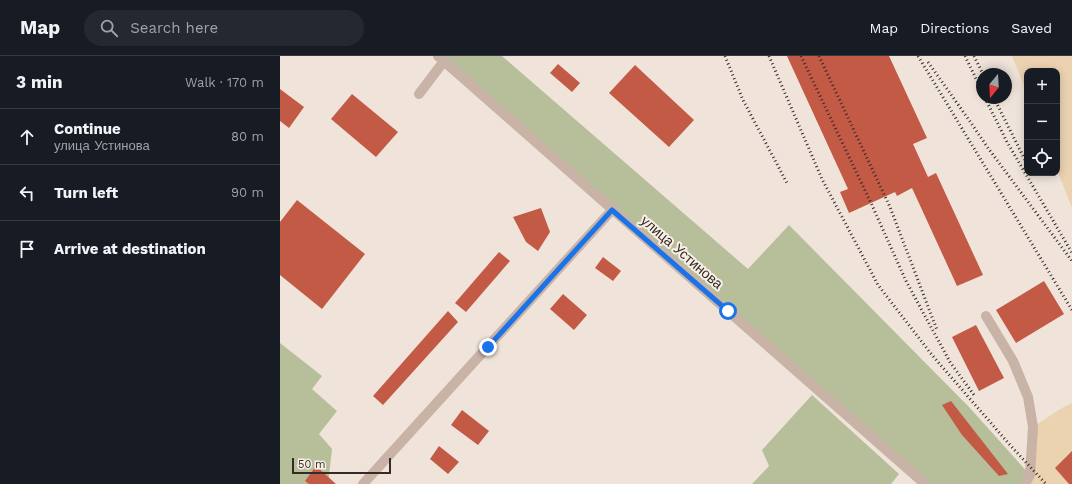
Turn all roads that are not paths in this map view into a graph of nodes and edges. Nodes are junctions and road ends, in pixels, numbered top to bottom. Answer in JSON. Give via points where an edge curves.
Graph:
{"nodes":[{"id":1,"x":441,"y":59,"type":"edge"},
{"id":2,"x":419,"y":94,"type":"dead end"},
{"id":3,"x":612,"y":210,"type":"junction"},
{"id":4,"x":986,"y":316,"type":"dead end"},
{"id":5,"x":363,"y":484,"type":"edge"},
{"id":6,"x":925,"y":484,"type":"edge"},
{"id":7,"x":1025,"y":484,"type":"edge"}],
"edges":[{"from":1,"to":2,"type":"street"},
{"from":1,"to":3,"type":"street","name":"улица Устинова"},
{"from":3,"to":5,"type":"street"},
{"from":3,"to":6,"type":"street","name":"улица Устинова"},
{"from":4,"to":7,"type":"street","via":[[1013,361],[1028,397],[1033,427],[1030,475]]}]}
